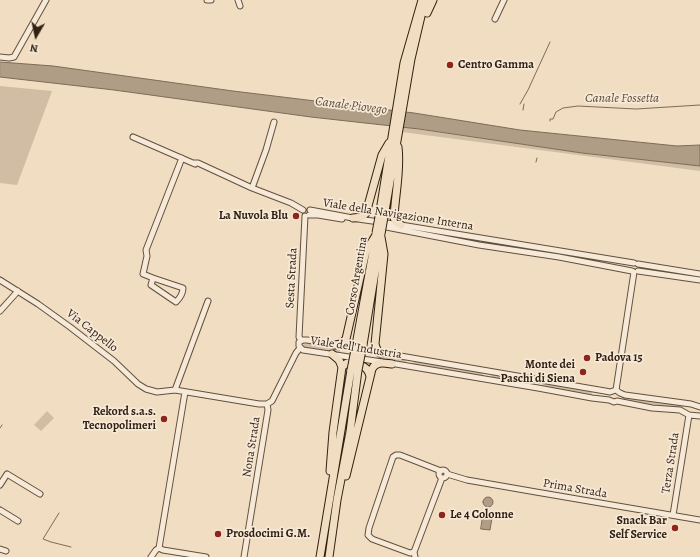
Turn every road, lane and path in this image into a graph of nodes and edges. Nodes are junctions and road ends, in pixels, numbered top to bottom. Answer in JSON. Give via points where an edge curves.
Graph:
{"nodes":[{"id":1,"x":46,"y":0,"type":"edge"},
{"id":2,"x":207,"y":0,"type":"edge"},
{"id":3,"x":211,"y":0,"type":"edge"},
{"id":4,"x":238,"y":0,"type":"edge"},
{"id":5,"x":417,"y":0,"type":"edge"},
{"id":6,"x":422,"y":0,"type":"edge"},
{"id":7,"x":427,"y":0,"type":"edge"},
{"id":8,"x":433,"y":0,"type":"edge"},
{"id":9,"x":504,"y":0,"type":"edge"},
{"id":10,"x":240,"y":6,"type":"dead end"},
{"id":11,"x":496,"y":19,"type":"dead end"},
{"id":12,"x":416,"y":37,"type":"junction"},
{"id":13,"x":407,"y":48,"type":"junction"},
{"id":14,"x":0,"y":57,"type":"edge"},
{"id":15,"x":400,"y":101,"type":"junction"},
{"id":16,"x":274,"y":122,"type":"dead end"},
{"id":17,"x":133,"y":137,"type":"dead end"},
{"id":18,"x":394,"y":138,"type":"junction"},
{"id":19,"x":182,"y":158,"type":"junction"},
{"id":20,"x":252,"y":188,"type":"junction"},
{"id":21,"x":308,"y":214,"type":"junction"},
{"id":22,"x":353,"y":218,"type":"junction"},
{"id":23,"x":401,"y":225,"type":"junction"},
{"id":24,"x":379,"y":235,"type":"junction"},
{"id":25,"x":483,"y":239,"type":"junction"},
{"id":26,"x":492,"y":240,"type":"junction"},
{"id":27,"x":477,"y":244,"type":"junction"},
{"id":28,"x":493,"y":247,"type":"junction"},
{"id":29,"x":560,"y":254,"type":"junction"},
{"id":30,"x":636,"y":263,"type":"junction"},
{"id":31,"x":635,"y":271,"type":"junction"},
{"id":32,"x":700,"y":274,"type":"edge"},
{"id":33,"x":153,"y":278,"type":"junction"},
{"id":34,"x":0,"y":280,"type":"edge"},
{"id":35,"x":700,"y":280,"type":"edge"},
{"id":36,"x":18,"y":291,"type":"junction"},
{"id":37,"x":208,"y":301,"type":"dead end"},
{"id":38,"x":0,"y":311,"type":"edge"},
{"id":39,"x":301,"y":340,"type":"junction"},
{"id":40,"x":335,"y":345,"type":"junction"},
{"id":41,"x":300,"y":348,"type":"junction"},
{"id":42,"x":380,"y":353,"type":"junction"},
{"id":43,"x":332,"y":354,"type":"junction"},
{"id":44,"x":392,"y":364,"type":"junction"},
{"id":45,"x":342,"y":367,"type":"junction"},
{"id":46,"x":355,"y":370,"type":"junction"},
{"id":47,"x":489,"y":371,"type":"junction"},
{"id":48,"x":370,"y":377,"type":"junction"},
{"id":49,"x":487,"y":379,"type":"junction"},
{"id":50,"x":539,"y":379,"type":"junction"},
{"id":51,"x":538,"y":388,"type":"junction"},
{"id":52,"x":175,"y":390,"type":"junction"},
{"id":53,"x":185,"y":392,"type":"junction"},
{"id":54,"x":615,"y":392,"type":"junction"},
{"id":55,"x":609,"y":400,"type":"junction"},
{"id":56,"x":617,"y":402,"type":"junction"},
{"id":57,"x":267,"y":404,"type":"junction"},
{"id":58,"x":688,"y":405,"type":"junction"},
{"id":59,"x":697,"y":407,"type":"edge"},
{"id":60,"x":689,"y":414,"type":"junction"},
{"id":61,"x":700,"y":416,"type":"edge"},
{"id":62,"x":441,"y":471,"type":"junction"},
{"id":63,"x":447,"y":474,"type":"junction"},
{"id":64,"x":442,"y":478,"type":"junction"},
{"id":65,"x":0,"y":485,"type":"edge"},
{"id":66,"x":40,"y":494,"type":"dead end"},
{"id":67,"x":0,"y":510,"type":"edge"},
{"id":68,"x":673,"y":515,"type":"junction"},
{"id":69,"x":700,"y":520,"type":"edge"},
{"id":70,"x":18,"y":521,"type":"dead end"},
{"id":71,"x":326,"y":523,"type":"junction"},
{"id":72,"x":334,"y":524,"type":"junction"},
{"id":73,"x":159,"y":548,"type":"junction"},
{"id":74,"x":0,"y":549,"type":"edge"},
{"id":75,"x":6,"y":551,"type":"dead end"},
{"id":76,"x":415,"y":555,"type":"edge"},
{"id":77,"x":151,"y":557,"type":"edge"},
{"id":78,"x":206,"y":557,"type":"edge"},
{"id":79,"x":244,"y":557,"type":"edge"},
{"id":80,"x":320,"y":557,"type":"edge"},
{"id":81,"x":329,"y":557,"type":"edge"}],
"edges":[{"from":1,"to":14,"type":"street","via":[[14,57]]},
{"from":2,"to":3,"type":"street"},
{"from":4,"to":10,"type":"street"},
{"from":5,"to":13,"type":"highway"},
{"from":6,"to":13,"type":"highway","name":"Corso Argentina"},
{"from":7,"to":12,"type":"highway","name":"Corso Argentina"},
{"from":8,"to":12,"type":"highway"},
{"from":9,"to":11,"type":"street"},
{"from":12,"to":15,"type":"highway","name":"Corso Argentina"},
{"from":13,"to":15,"type":"highway","name":"Corso Argentina"},
{"from":15,"to":18,"type":"highway","name":"Corso Argentina"},
{"from":16,"to":20,"type":"street"},
{"from":17,"to":19,"type":"street","name":"Viale della Navigazione Interna"},
{"from":18,"to":22,"type":"highway","via":[[382,155],[366,213],[362,217]]},
{"from":18,"to":23,"type":"highway","via":[[399,157],[394,216],[396,222]]},
{"from":18,"to":24,"type":"highway","name":"Corso Argentina","bridge":true},
{"from":19,"to":20,"type":"street","name":"Viale della Navigazione Interna"},
{"from":19,"to":33,"type":"street","via":[[146,250],[143,274]]},
{"from":20,"to":21,"type":"street","name":"Viale della Navigazione Interna","via":[[303,210],[307,208]]},
{"from":21,"to":22,"type":"street","name":"Viale della Navigazione Interna"},
{"from":21,"to":27,"type":"street","name":"Viale della Navigazione Interna"},
{"from":21,"to":39,"type":"street","name":"Sesta Strada","via":[[298,337]]},
{"from":22,"to":23,"type":"street","name":"Viale della Navigazione Interna"},
{"from":23,"to":25,"type":"street","name":"Viale della Navigazione Interna"},
{"from":24,"to":40,"type":"highway","via":[[366,251],[346,339]]},
{"from":24,"to":42,"type":"highway","via":[[384,254],[375,344]]},
{"from":24,"to":46,"type":"highway","name":"Corso Argentina","bridge":true},
{"from":25,"to":26,"type":"street","name":"Viale della Navigazione Interna"},
{"from":25,"to":27,"type":"street","name":"Viale della Navigazione Interna","via":[[483,242]]},
{"from":26,"to":28,"type":"street","via":[[488,244]]},
{"from":26,"to":29,"type":"street","name":"Viale della Navigazione Interna"},
{"from":27,"to":28,"type":"street","name":"Viale della Navigazione Interna"},
{"from":28,"to":29,"type":"street","name":"Viale della Navigazione Interna"},
{"from":29,"to":30,"type":"street","name":"Viale della Navigazione Interna"},
{"from":29,"to":31,"type":"street","name":"Viale della Navigazione Interna"},
{"from":30,"to":31,"type":"street","via":[[631,267]]},
{"from":30,"to":31,"type":"street","via":[[640,267]]},
{"from":30,"to":32,"type":"street","name":"Viale della Navigazione Interna"},
{"from":31,"to":35,"type":"street","name":"Viale della Navigazione Interna"},
{"from":31,"to":54,"type":"street"},
{"from":33,"to":33,"type":"street","via":[[150,285],[176,302],[179,300],[183,288]]},
{"from":34,"to":36,"type":"street","name":"Via Cappello"},
{"from":36,"to":38,"type":"street"},
{"from":36,"to":52,"type":"street","name":"Via Cappello","via":[[114,361],[138,384],[150,391]]},
{"from":37,"to":52,"type":"street"},
{"from":39,"to":40,"type":"street","name":"Viale dell'Industria"},
{"from":39,"to":41,"type":"street","name":"Viale dell'Industria"},
{"from":40,"to":42,"type":"street","name":"Viale dell'Industria"},
{"from":41,"to":43,"type":"street","name":"Viale dell'Industria"},
{"from":41,"to":57,"type":"street","name":"Nona Strada","via":[[272,401]]},
{"from":42,"to":47,"type":"street","name":"Viale dell'Industria"},
{"from":43,"to":44,"type":"street","name":"Viale dell'Industria"},
{"from":43,"to":45,"type":"highway"},
{"from":44,"to":48,"type":"highway","via":[[374,365]]},
{"from":44,"to":49,"type":"street","name":"Viale dell'Industria"},
{"from":45,"to":48,"type":"highway","via":[[346,364],[365,367],[369,370]]},
{"from":45,"to":71,"type":"highway","via":[[333,432]]},
{"from":46,"to":71,"type":"highway","name":"Corso Argentina"},
{"from":46,"to":72,"type":"highway","name":"Corso Argentina","via":[[350,432]]},
{"from":47,"to":49,"type":"street"},
{"from":47,"to":50,"type":"street","name":"Viale dell'Industria"},
{"from":48,"to":72,"type":"highway"},
{"from":49,"to":51,"type":"street","name":"Viale dell'Industria"},
{"from":50,"to":51,"type":"street"},
{"from":50,"to":54,"type":"street","name":"Viale dell'Industria"},
{"from":51,"to":55,"type":"street","name":"Viale dell'Industria"},
{"from":52,"to":53,"type":"street"},
{"from":53,"to":57,"type":"street"},
{"from":53,"to":73,"type":"street"},
{"from":54,"to":55,"type":"street","via":[[608,395]]},
{"from":54,"to":56,"type":"street","via":[[620,399]]},
{"from":54,"to":58,"type":"street","name":"Viale dell'Industria"},
{"from":55,"to":56,"type":"street","name":"Viale dell'Industria"},
{"from":56,"to":60,"type":"street","name":"Viale dell'Industria"},
{"from":57,"to":79,"type":"street","name":"Nona Strada"},
{"from":58,"to":59,"type":"street","name":"Viale dell'Industria"},
{"from":58,"to":60,"type":"street","via":[[685,408]]},
{"from":59,"to":60,"type":"street","name":"Viale dell'Industria"},
{"from":60,"to":61,"type":"street","name":"Viale dell'Industria"},
{"from":60,"to":68,"type":"street","name":"Terza Strada"},
{"from":62,"to":63,"type":"street","name":"Prima Strada","via":[[445,470]]},
{"from":62,"to":64,"type":"street","via":[[439,475]]},
{"from":62,"to":76,"type":"street","name":"Prima Strada","via":[[400,455],[393,457],[368,528],[368,535],[372,539]]},
{"from":63,"to":64,"type":"street"},
{"from":63,"to":68,"type":"street","name":"Prima Strada","via":[[474,481]]},
{"from":64,"to":76,"type":"street"},
{"from":65,"to":66,"type":"street","via":[[7,474]]},
{"from":67,"to":70,"type":"street"},
{"from":68,"to":69,"type":"street","name":"Prima Strada"},
{"from":71,"to":80,"type":"highway","name":"Corso Argentina"},
{"from":72,"to":81,"type":"highway","name":"Corso Argentina"},
{"from":73,"to":77,"type":"street"},
{"from":73,"to":78,"type":"street"},
{"from":74,"to":75,"type":"street"}]}
